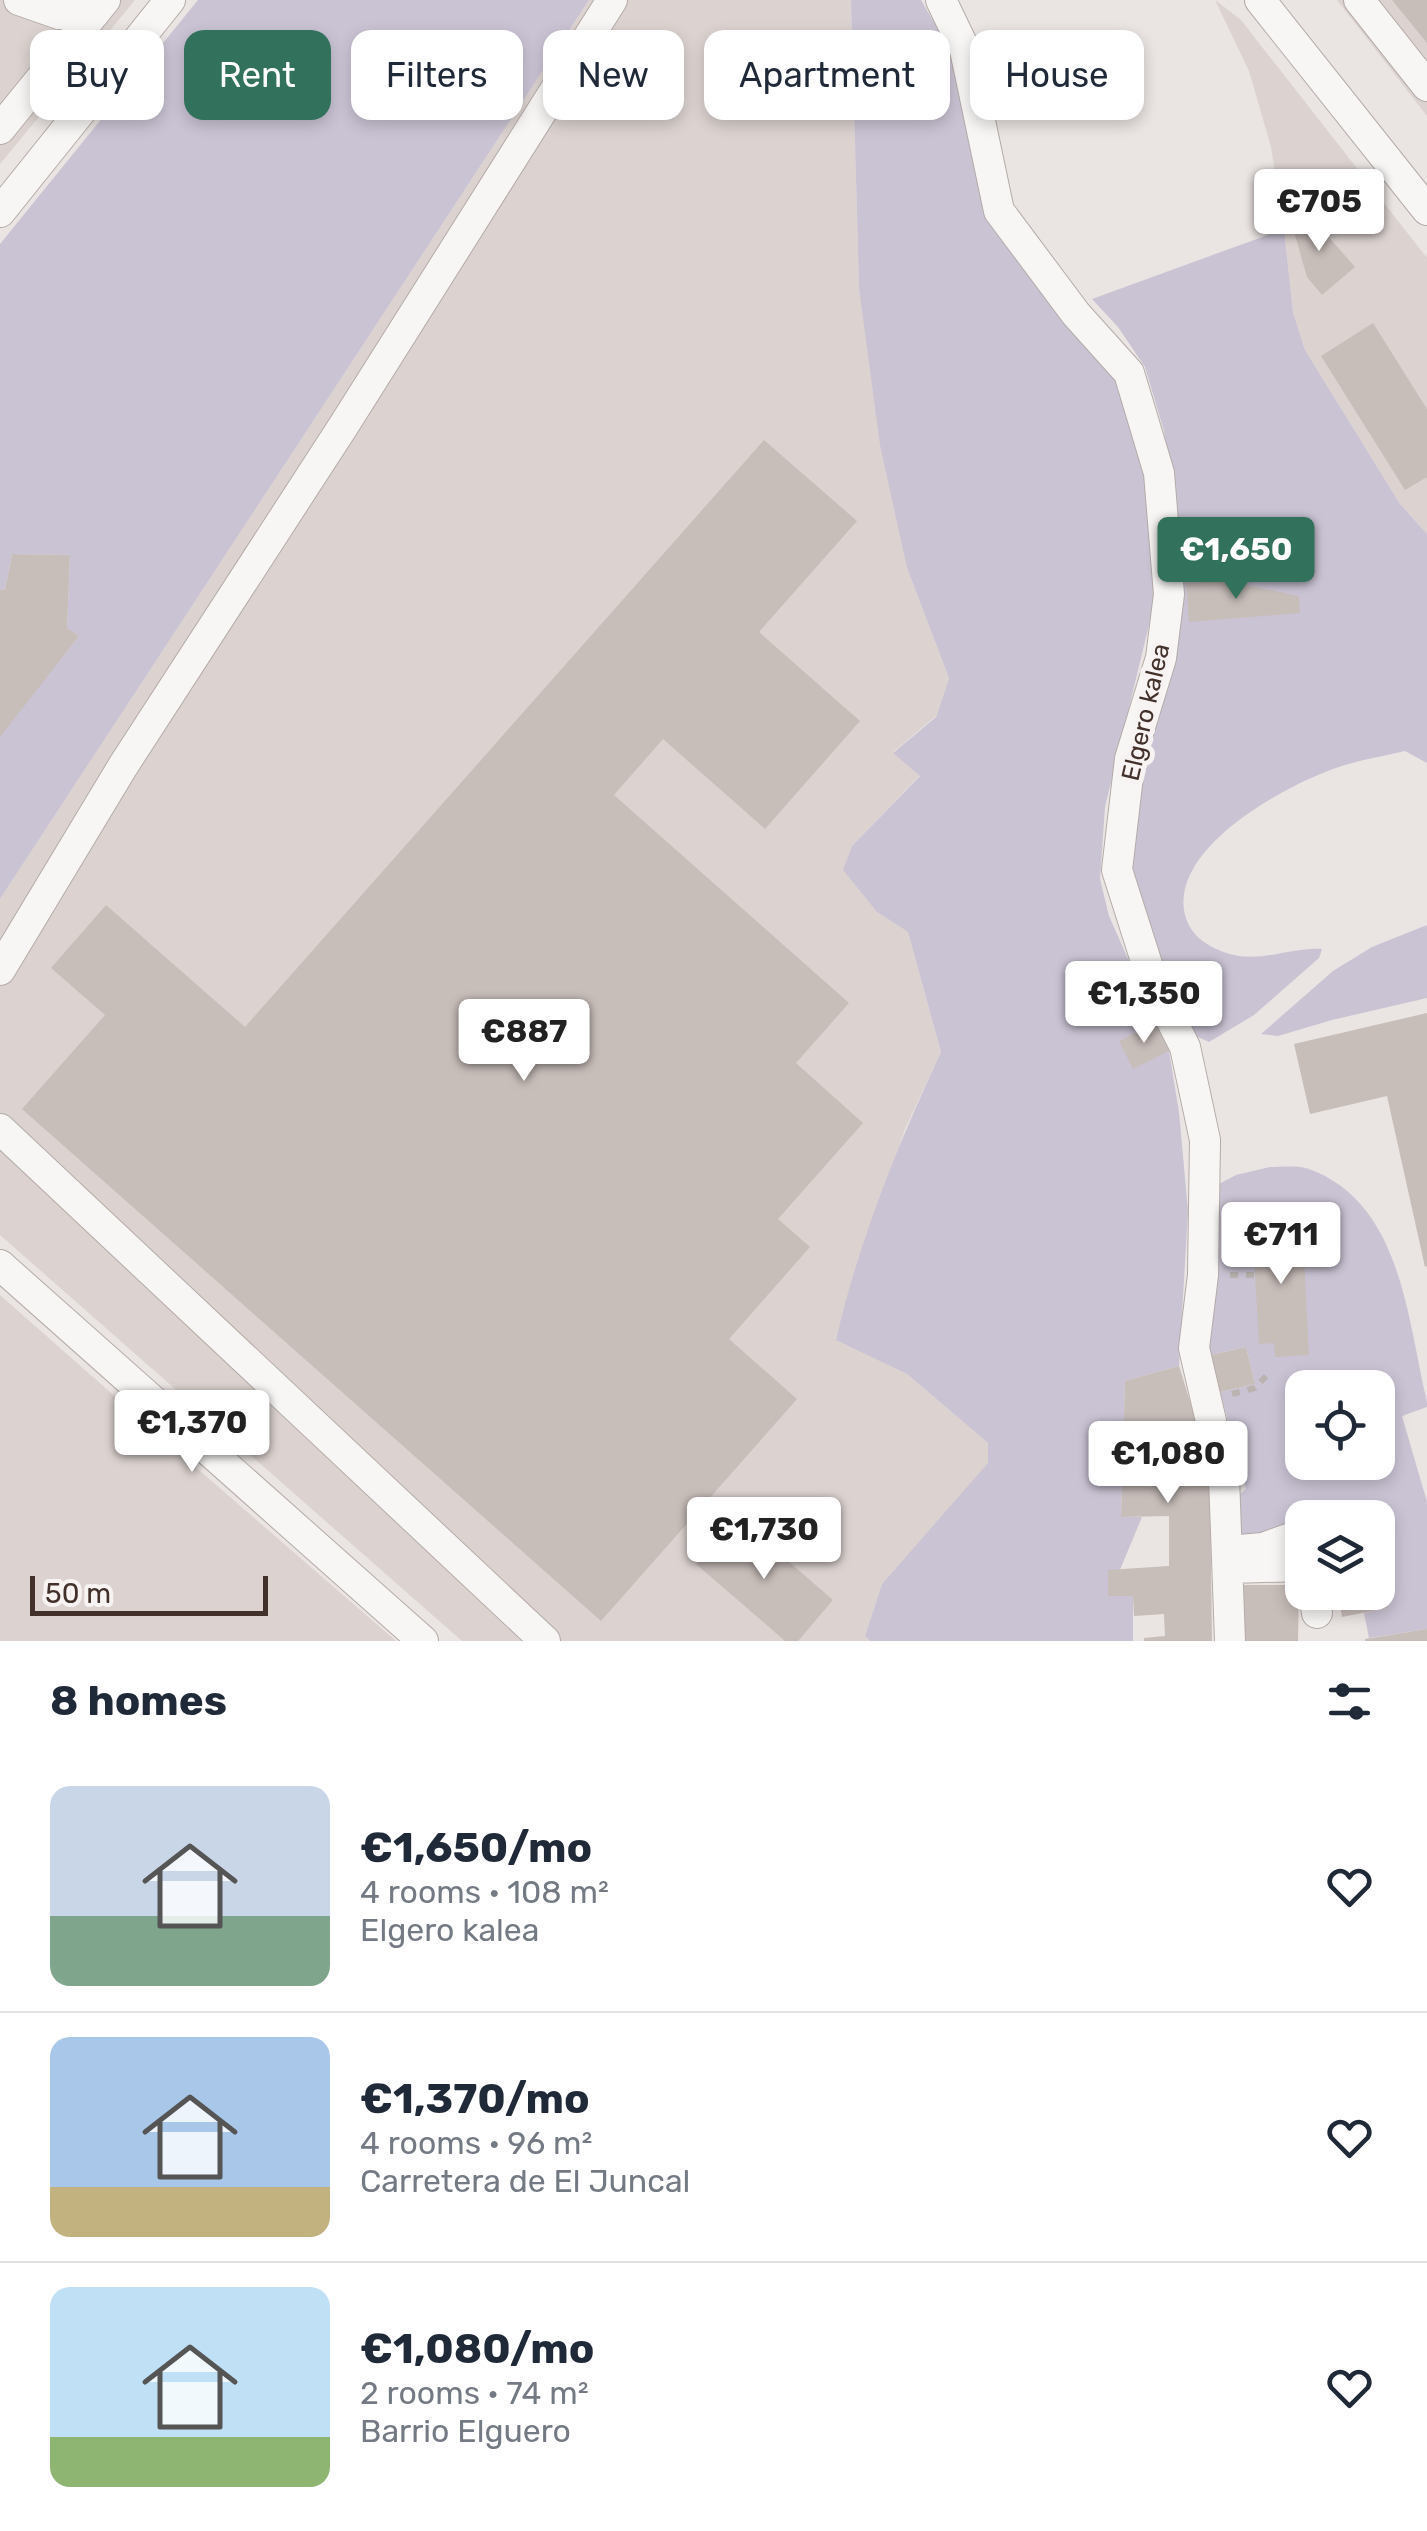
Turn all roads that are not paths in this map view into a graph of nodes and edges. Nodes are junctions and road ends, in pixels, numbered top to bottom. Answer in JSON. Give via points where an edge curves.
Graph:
{"nodes":[{"id":1,"x":9,"y":0,"type":"edge"},
{"id":2,"x":18,"y":0,"type":"edge"},
{"id":3,"x":170,"y":0,"type":"edge"},
{"id":4,"x":612,"y":0,"type":"edge"},
{"id":5,"x":941,"y":0,"type":"edge"},
{"id":6,"x":1260,"y":0,"type":"edge"},
{"id":7,"x":1360,"y":0,"type":"edge"},
{"id":8,"x":99,"y":7,"type":"edge"},
{"id":9,"x":0,"y":14,"type":"edge"},
{"id":10,"x":1427,"y":86,"type":"edge"},
{"id":11,"x":0,"y":129,"type":"edge"},
{"id":12,"x":1427,"y":210,"type":"edge"},
{"id":13,"x":0,"y":212,"type":"edge"},
{"id":14,"x":0,"y":970,"type":"edge"},
{"id":15,"x":0,"y":1130,"type":"edge"},
{"id":16,"x":0,"y":1265,"type":"edge"},
{"id":17,"x":1285,"y":1540,"type":"edge"},
{"id":18,"x":1227,"y":1560,"type":"junction"},
{"id":19,"x":1285,"y":1565,"type":"edge"},
{"id":20,"x":423,"y":1641,"type":"edge"},
{"id":21,"x":545,"y":1641,"type":"edge"},
{"id":22,"x":1230,"y":1641,"type":"edge"}],
"edges":[{"from":1,"to":9,"type":"street"},
{"from":2,"to":8,"type":"street","via":[[59,14]]},
{"from":3,"to":13,"type":"street"},
{"from":4,"to":14,"type":"street"},
{"from":5,"to":18,"type":"street","name":"Elgero kalea","via":[[965,50],[1000,211],[1076,314],[1130,373],[1159,473],[1169,594],[1161,658],[1130,758],[1117,870],[1154,986],[1185,1048],[1206,1140],[1194,1348],[1224,1477]]},
{"from":6,"to":12,"type":"street"},
{"from":7,"to":10,"type":"street"},
{"from":8,"to":11,"type":"street"},
{"from":15,"to":21,"type":"street"},
{"from":16,"to":20,"type":"street"},
{"from":17,"to":18,"type":"street"},
{"from":18,"to":19,"type":"street"},
{"from":18,"to":22,"type":"street"}]}
